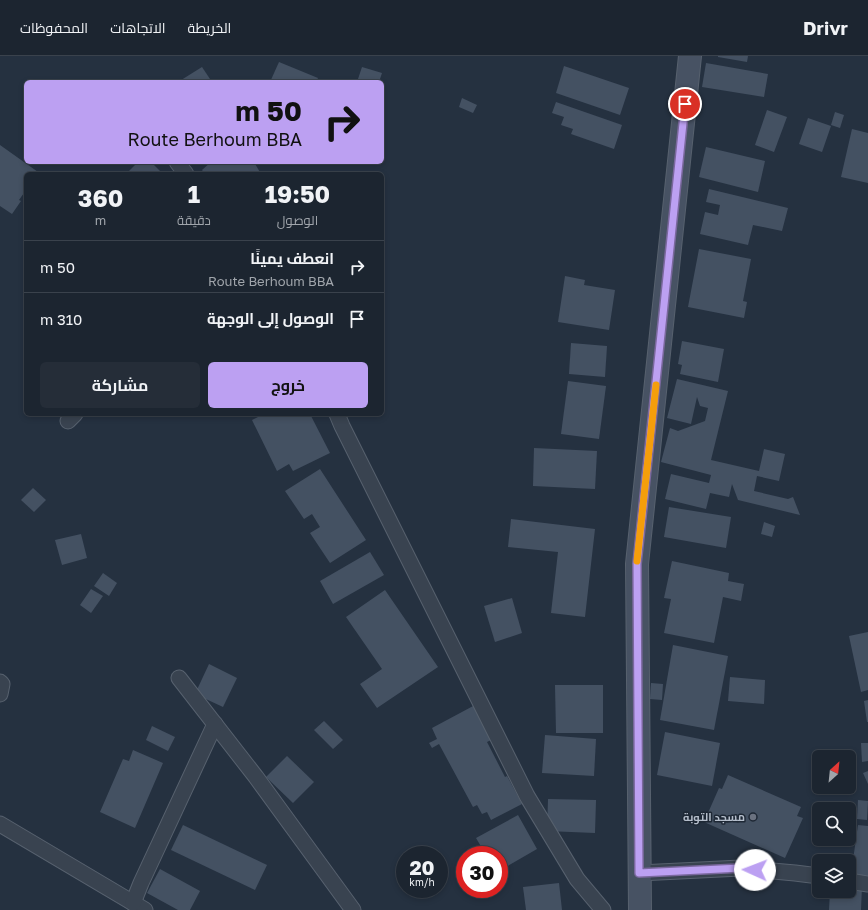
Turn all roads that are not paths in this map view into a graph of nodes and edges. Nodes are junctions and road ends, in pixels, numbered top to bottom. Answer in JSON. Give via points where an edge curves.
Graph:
{"nodes":[{"id":1,"x":690,"y":56,"type":"edge"},
{"id":2,"x":338,"y":416,"type":"edge"},
{"id":3,"x":179,"y":678,"type":"dead end"},
{"id":4,"x":0,"y":682,"type":"edge"},
{"id":5,"x":0,"y":694,"type":"edge"},
{"id":6,"x":215,"y":724,"type":"junction"},
{"id":7,"x":0,"y":824,"type":"edge"},
{"id":8,"x":639,"y":873,"type":"junction"},
{"id":9,"x":812,"y":875,"type":"edge"},
{"id":10,"x":856,"y":882,"type":"edge"},
{"id":11,"x":868,"y":884,"type":"edge"},
{"id":12,"x":139,"y":906,"type":"edge"},
{"id":13,"x":353,"y":910,"type":"edge"},
{"id":14,"x":603,"y":910,"type":"edge"},
{"id":15,"x":640,"y":910,"type":"edge"}],
"edges":[{"from":1,"to":8,"type":"main road","via":[[637,564]]},
{"from":2,"to":14,"type":"street","via":[[527,796],[577,879]]},
{"from":3,"to":6,"type":"street"},
{"from":4,"to":5,"type":"street"},
{"from":6,"to":12,"type":"street","via":[[141,883]]},
{"from":6,"to":13,"type":"street"},
{"from":7,"to":12,"type":"street"},
{"from":8,"to":9,"type":"street","via":[[741,868]]},
{"from":8,"to":15,"type":"main road"},
{"from":10,"to":11,"type":"street"}]}
